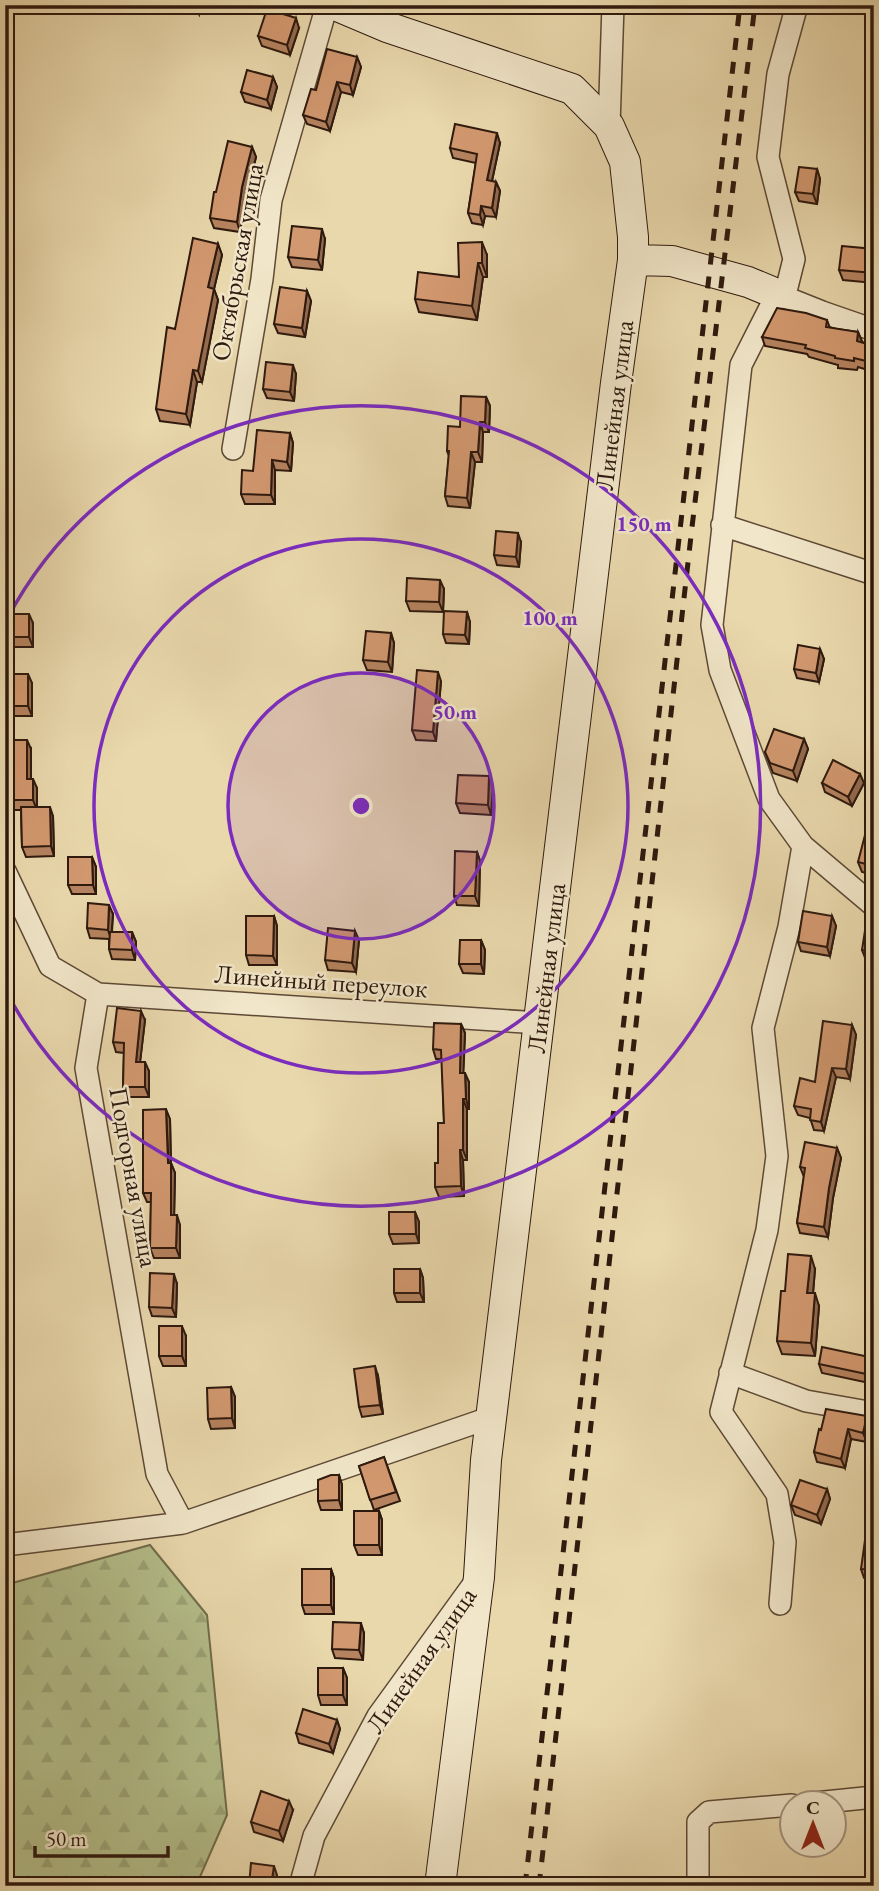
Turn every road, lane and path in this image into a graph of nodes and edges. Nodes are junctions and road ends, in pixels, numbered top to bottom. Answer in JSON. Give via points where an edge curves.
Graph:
{"nodes":[{"id":1,"x":327,"y":5,"type":"edge"},
{"id":2,"x":335,"y":5,"type":"edge"},
{"id":3,"x":613,"y":5,"type":"edge"},
{"id":4,"x":799,"y":5,"type":"edge"},
{"id":5,"x":609,"y":126,"type":"junction"},
{"id":6,"x":633,"y":260,"type":"junction"},
{"id":7,"x":777,"y":294,"type":"junction"},
{"id":8,"x":874,"y":330,"type":"edge"},
{"id":9,"x":233,"y":449,"type":"dead end"},
{"id":10,"x":722,"y":525,"type":"junction"},
{"id":11,"x":874,"y":574,"type":"edge"},
{"id":12,"x":803,"y":846,"type":"junction"},
{"id":13,"x":5,"y":871,"type":"edge"},
{"id":14,"x":874,"y":906,"type":"edge"},
{"id":15,"x":98,"y":994,"type":"junction"},
{"id":16,"x":540,"y":1023,"type":"junction"},
{"id":17,"x":730,"y":1373,"type":"junction"},
{"id":18,"x":874,"y":1413,"type":"edge"},
{"id":19,"x":492,"y":1417,"type":"junction"},
{"id":20,"x":183,"y":1522,"type":"junction"},
{"id":21,"x":5,"y":1545,"type":"edge"},
{"id":22,"x":479,"y":1577,"type":"junction"},
{"id":23,"x":780,"y":1604,"type":"dead end"},
{"id":24,"x":874,"y":1797,"type":"edge"},
{"id":25,"x":848,"y":1800,"type":"edge"},
{"id":26,"x":778,"y":1806,"type":"edge"},
{"id":27,"x":300,"y":1886,"type":"edge"},
{"id":28,"x":440,"y":1886,"type":"edge"},
{"id":29,"x":698,"y":1886,"type":"edge"}],
"edges":[{"from":1,"to":9,"type":"street","name":"Октябрьская улица","via":[[271,200]]},
{"from":2,"to":5,"type":"street","via":[[572,89]]},
{"from":3,"to":5,"type":"street","name":"Линейная улица"},
{"from":4,"to":7,"type":"street","via":[[778,74],[768,157],[794,258],[787,287]]},
{"from":5,"to":6,"type":"street","name":"Линейная улица","via":[[625,162]]},
{"from":6,"to":7,"type":"street","via":[[672,261]]},
{"from":6,"to":16,"type":"street","name":"Линейная улица"},
{"from":7,"to":8,"type":"street"},
{"from":7,"to":10,"type":"street","via":[[741,365]]},
{"from":10,"to":11,"type":"street"},
{"from":10,"to":12,"type":"street","via":[[712,625],[720,670],[769,799]]},
{"from":12,"to":14,"type":"street"},
{"from":12,"to":17,"type":"street","via":[[789,927],[763,1028],[777,1156],[767,1230]]},
{"from":13,"to":15,"type":"street","via":[[50,966]]},
{"from":15,"to":16,"type":"street","name":"Линейный переулок"},
{"from":15,"to":20,"type":"street","name":"Подгорная улица","via":[[86,1068],[157,1474]]},
{"from":16,"to":19,"type":"street","name":"Линейная улица"},
{"from":17,"to":18,"type":"street","via":[[806,1401]]},
{"from":17,"to":23,"type":"street","via":[[721,1412],[777,1494],[785,1542]]},
{"from":19,"to":20,"type":"street"},
{"from":19,"to":22,"type":"street","name":"Линейная улица"},
{"from":20,"to":21,"type":"street"},
{"from":22,"to":27,"type":"street","name":"Линейная улица","via":[[379,1716],[314,1836]]},
{"from":22,"to":28,"type":"street"},
{"from":24,"to":25,"type":"street"},
{"from":26,"to":29,"type":"street","via":[[709,1812],[698,1822]]}]}
